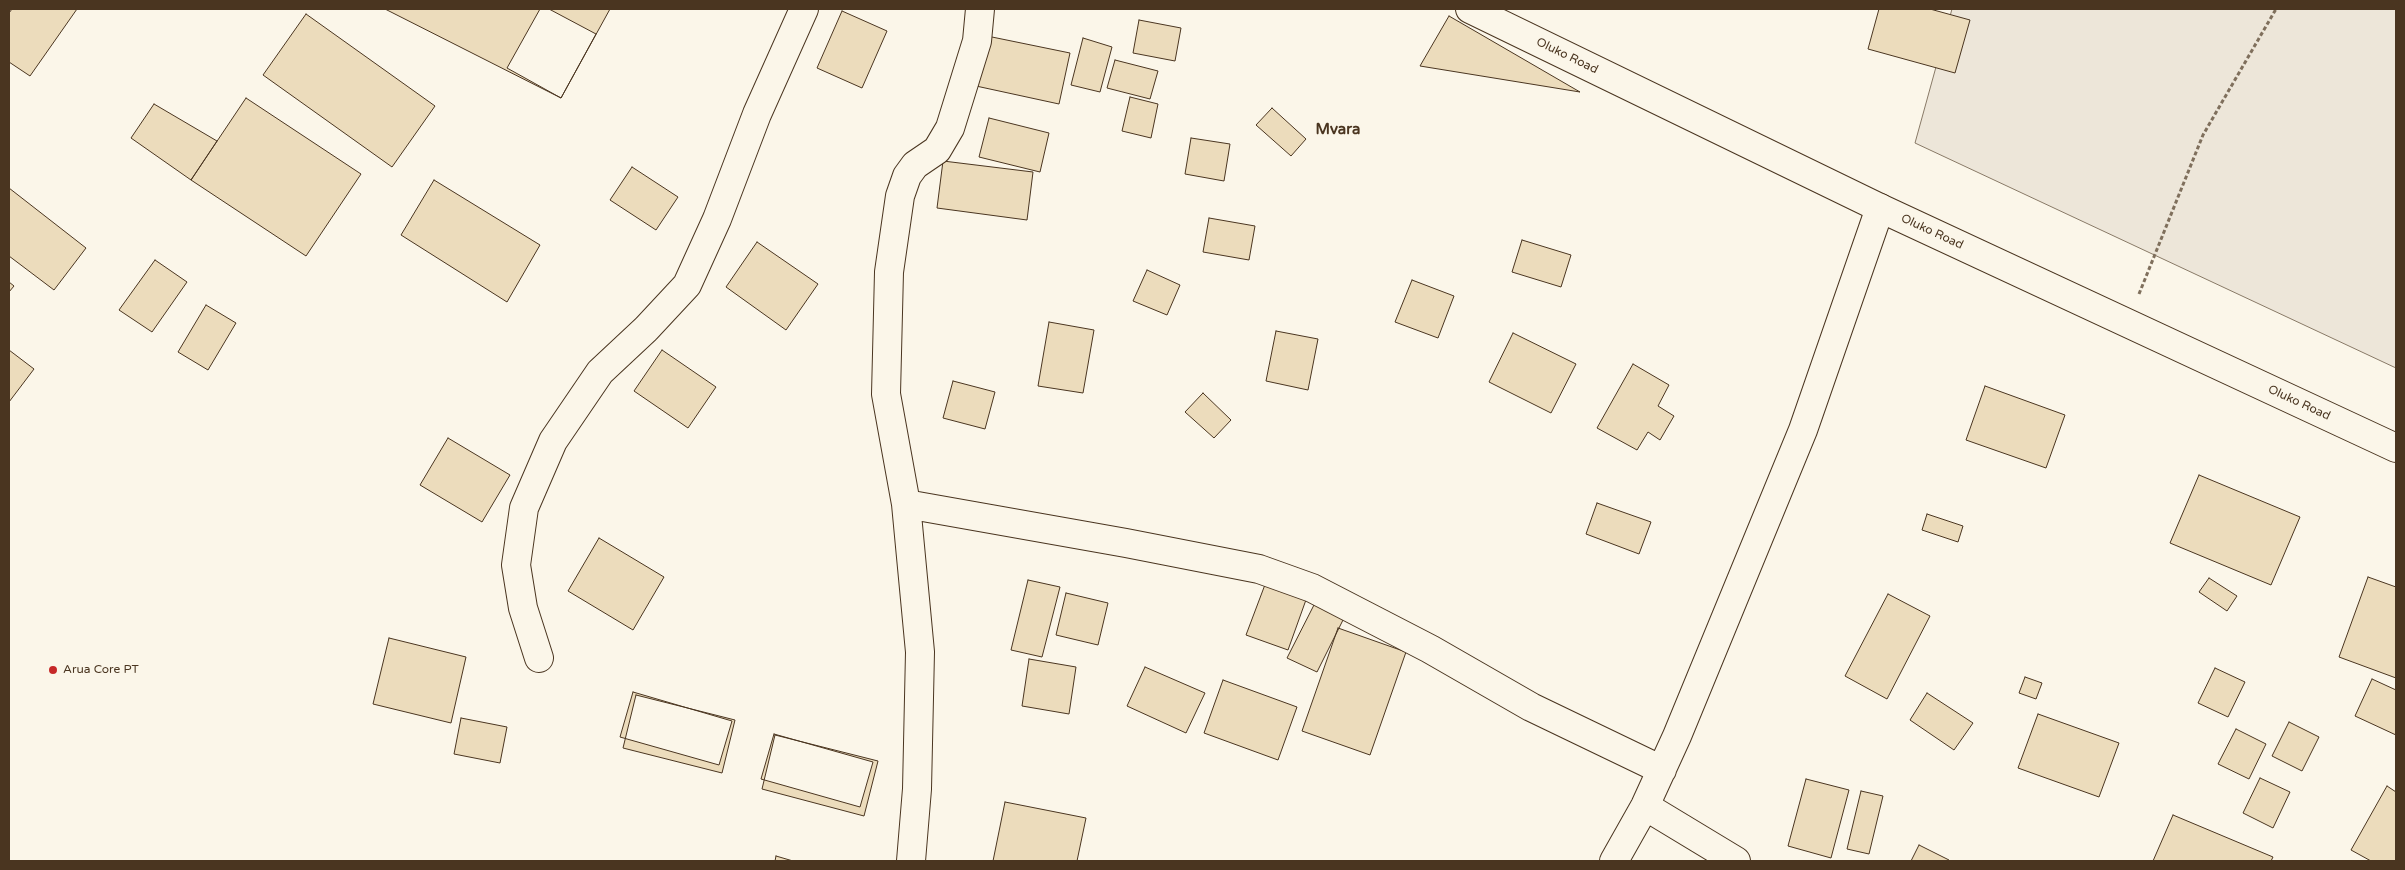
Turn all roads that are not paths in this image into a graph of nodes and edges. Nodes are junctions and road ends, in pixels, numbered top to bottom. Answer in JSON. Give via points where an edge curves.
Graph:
{"nodes":[{"id":1,"x":804,"y":9,"type":"edge"},
{"id":2,"x":980,"y":9,"type":"edge"},
{"id":3,"x":1477,"y":10,"type":"edge"},
{"id":4,"x":1880,"y":208,"type":"junction"},
{"id":5,"x":2396,"y":448,"type":"edge"},
{"id":6,"x":906,"y":504,"type":"junction"},
{"id":7,"x":539,"y":658,"type":"dead end"},
{"id":8,"x":1662,"y":770,"type":"junction"},
{"id":9,"x":1645,"y":806,"type":"junction"},
{"id":10,"x":911,"y":861,"type":"edge"},
{"id":11,"x":1614,"y":861,"type":"edge"},
{"id":12,"x":1736,"y":861,"type":"edge"}],
"edges":[{"from":1,"to":7,"type":"street","via":[[687,285],[600,372],[553,441],[524,508],[516,565],[523,608]]},
{"from":2,"to":6,"type":"street","via":[[977,41],[950,128],[937,150],[915,166],[908,176],[896,214],[889,272],[886,394]]},
{"from":3,"to":4,"type":"street","name":"Oluko Road"},
{"from":4,"to":5,"type":"street","name":"Oluko Road"},
{"from":4,"to":8,"type":"street","via":[[1803,430]]},
{"from":6,"to":8,"type":"street","via":[[1259,569],[1312,588],[1531,706]]},
{"from":6,"to":10,"type":"street","via":[[920,652],[917,789]]},
{"from":8,"to":9,"type":"street"},
{"from":9,"to":11,"type":"street"},
{"from":9,"to":12,"type":"street"}]}
